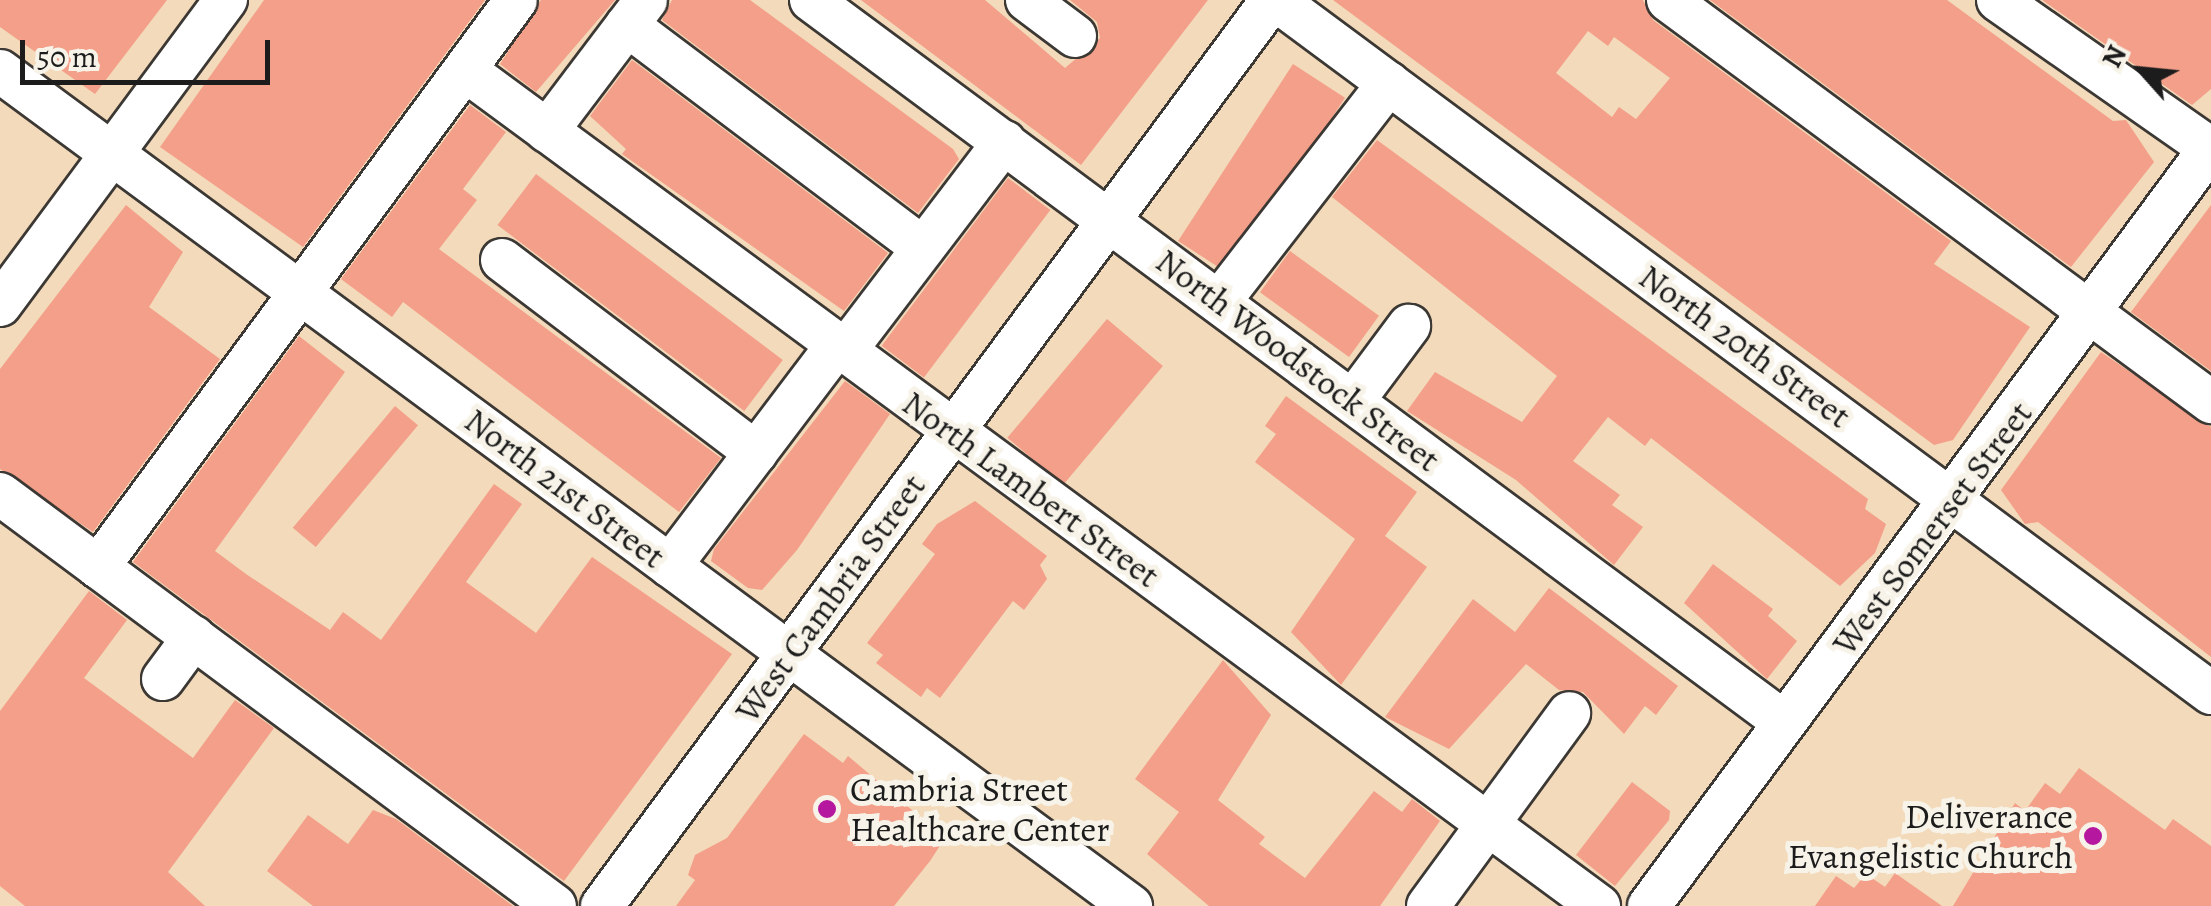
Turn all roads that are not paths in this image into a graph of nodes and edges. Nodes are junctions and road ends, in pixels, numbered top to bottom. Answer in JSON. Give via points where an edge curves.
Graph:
{"nodes":[{"id":1,"x":226,"y":0,"type":"edge"},
{"id":2,"x":516,"y":0,"type":"edge"},
{"id":3,"x":811,"y":0,"type":"edge"},
{"id":4,"x":1027,"y":0,"type":"edge"},
{"id":5,"x":1274,"y":0,"type":"edge"},
{"id":6,"x":1668,"y":0,"type":"edge"},
{"id":7,"x":1998,"y":0,"type":"edge"},
{"id":8,"x":637,"y":12,"type":"edge"},
{"id":9,"x":1076,"y":36,"type":"dead end"},
{"id":10,"x":465,"y":70,"type":"junction"},
{"id":11,"x":0,"y":71,"type":"edge"},
{"id":12,"x":1390,"y":84,"type":"junction"},
{"id":13,"x":547,"y":130,"type":"junction"},
{"id":14,"x":1004,"y":142,"type":"junction"},
{"id":15,"x":2211,"y":148,"type":"edge"},
{"id":16,"x":112,"y":154,"type":"junction"},
{"id":17,"x":1109,"y":220,"type":"junction"},
{"id":18,"x":918,"y":244,"type":"junction"},
{"id":19,"x":502,"y":260,"type":"dead end"},
{"id":20,"x":301,"y":292,"type":"junction"},
{"id":21,"x":1220,"y":302,"type":"junction"},
{"id":22,"x":0,"y":305,"type":"edge"},
{"id":23,"x":2092,"y":314,"type":"junction"},
{"id":24,"x":1409,"y":326,"type":"dead end"},
{"id":25,"x":841,"y":348,"type":"junction"},
{"id":26,"x":1353,"y":401,"type":"junction"},
{"id":27,"x":2211,"y":402,"type":"edge"},
{"id":28,"x":953,"y":431,"type":"junction"},
{"id":29,"x":756,"y":453,"type":"junction"},
{"id":30,"x":0,"y":494,"type":"edge"},
{"id":31,"x":1954,"y":500,"type":"junction"},
{"id":32,"x":670,"y":566,"type":"junction"},
{"id":33,"x":98,"y":567,"type":"junction"},
{"id":34,"x":194,"y":637,"type":"junction"},
{"id":35,"x":789,"y":653,"type":"junction"},
{"id":36,"x":163,"y":679,"type":"dead end"},
{"id":37,"x":2211,"y":694,"type":"edge"},
{"id":38,"x":1570,"y":713,"type":"dead end"},
{"id":39,"x":1784,"y":722,"type":"junction"},
{"id":40,"x":1488,"y":824,"type":"junction"},
{"id":41,"x":1112,"y":901,"type":"edge"},
{"id":42,"x":555,"y":906,"type":"edge"},
{"id":43,"x":602,"y":906,"type":"edge"},
{"id":44,"x":1428,"y":906,"type":"edge"},
{"id":45,"x":1599,"y":906,"type":"edge"},
{"id":46,"x":1649,"y":906,"type":"edge"}],
"edges":[{"from":1,"to":16,"type":"street"},
{"from":2,"to":10,"type":"street"},
{"from":3,"to":14,"type":"street","name":"North Woodstock Street"},
{"from":4,"to":9,"type":"street"},
{"from":5,"to":12,"type":"street","name":"North 20th Street"},
{"from":5,"to":17,"type":"street","name":"West Cambria Street"},
{"from":6,"to":23,"type":"street"},
{"from":7,"to":15,"type":"street"},
{"from":8,"to":13,"type":"street"},
{"from":8,"to":18,"type":"street"},
{"from":10,"to":13,"type":"street","name":"North Lambert Street"},
{"from":10,"to":20,"type":"street"},
{"from":11,"to":16,"type":"street","name":"North 21st Street"},
{"from":12,"to":21,"type":"street"},
{"from":12,"to":31,"type":"street","name":"North 20th Street"},
{"from":13,"to":25,"type":"street","name":"North Lambert Street"},
{"from":14,"to":17,"type":"street","name":"North Woodstock Street"},
{"from":14,"to":18,"type":"street"},
{"from":15,"to":23,"type":"street","name":"West Somerset Street"},
{"from":16,"to":20,"type":"street","name":"North 21st Street"},
{"from":16,"to":22,"type":"street"},
{"from":17,"to":21,"type":"street","name":"North Woodstock Street"},
{"from":17,"to":28,"type":"street","name":"West Cambria Street"},
{"from":18,"to":25,"type":"street"},
{"from":19,"to":29,"type":"street"},
{"from":20,"to":32,"type":"street","name":"North 21st Street"},
{"from":20,"to":33,"type":"street"},
{"from":21,"to":26,"type":"street","name":"North Woodstock Street"},
{"from":23,"to":27,"type":"street"},
{"from":23,"to":31,"type":"street","name":"West Somerset Street"},
{"from":24,"to":26,"type":"street"},
{"from":25,"to":28,"type":"street","name":"North Lambert Street"},
{"from":25,"to":29,"type":"street"},
{"from":26,"to":39,"type":"street","name":"North Woodstock Street"},
{"from":28,"to":35,"type":"street","name":"West Cambria Street"},
{"from":28,"to":40,"type":"street","name":"North Lambert Street"},
{"from":29,"to":32,"type":"street"},
{"from":30,"to":33,"type":"street"},
{"from":31,"to":37,"type":"street","name":"North 20th Street"},
{"from":31,"to":39,"type":"street","name":"West Somerset Street"},
{"from":32,"to":35,"type":"street","name":"North 21st Street"},
{"from":33,"to":34,"type":"street"},
{"from":34,"to":36,"type":"street"},
{"from":34,"to":42,"type":"street"},
{"from":35,"to":41,"type":"street","name":"North 21st Street"},
{"from":35,"to":43,"type":"street","name":"West Cambria Street"},
{"from":38,"to":40,"type":"street"},
{"from":39,"to":46,"type":"street","name":"West Somerset Street"},
{"from":40,"to":44,"type":"street"},
{"from":40,"to":45,"type":"street","name":"North Lambert Street"}]}
